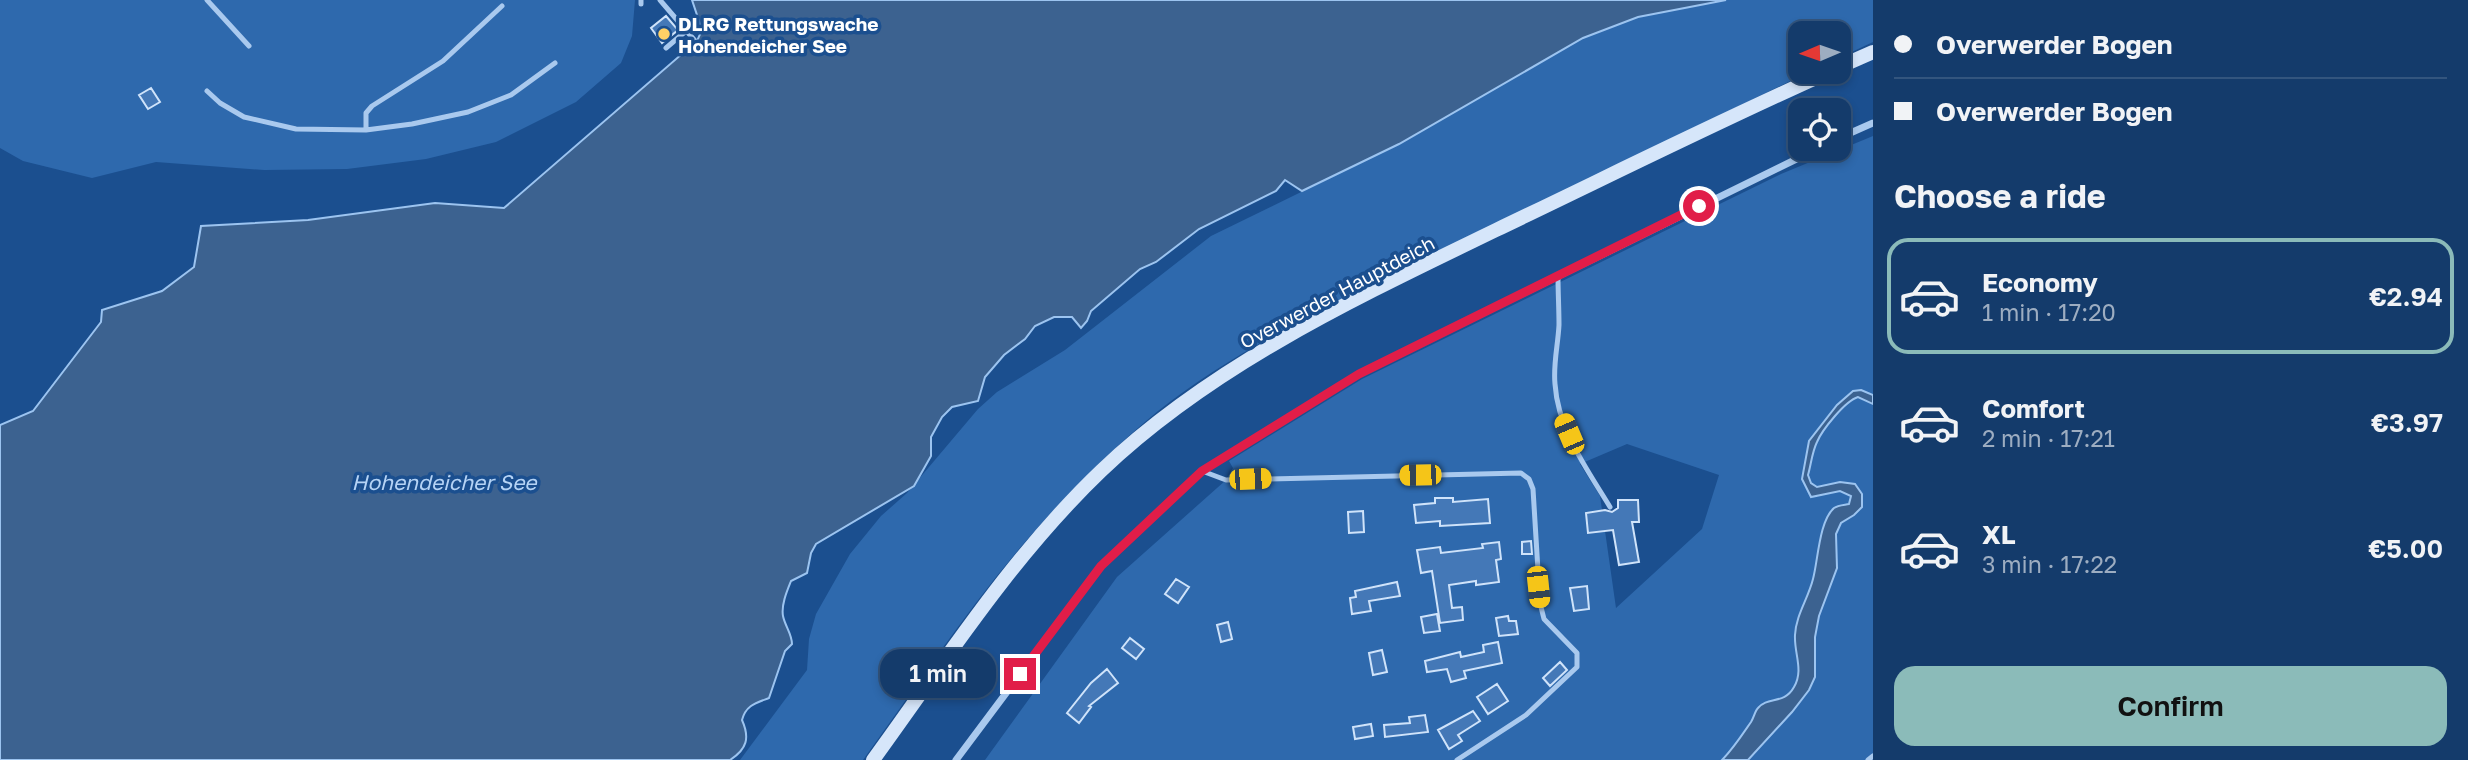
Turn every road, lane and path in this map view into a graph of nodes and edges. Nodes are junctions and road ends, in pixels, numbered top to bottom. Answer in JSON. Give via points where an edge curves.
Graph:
{"nodes":[{"id":1,"x":207,"y":0,"type":"edge"},
{"id":2,"x":660,"y":0,"type":"edge"},
{"id":3,"x":502,"y":6,"type":"dead end"},
{"id":4,"x":686,"y":31,"type":"junction"},
{"id":5,"x":696,"y":42,"type":"dead end"},
{"id":6,"x":249,"y":46,"type":"dead end"},
{"id":7,"x":666,"y":48,"type":"dead end"},
{"id":8,"x":1873,"y":52,"type":"edge"},
{"id":9,"x":1852,"y":61,"type":"edge"},
{"id":10,"x":555,"y":63,"type":"dead end"},
{"id":11,"x":1802,"y":84,"type":"edge"},
{"id":12,"x":207,"y":91,"type":"dead end"},
{"id":13,"x":1873,"y":123,"type":"edge"},
{"id":14,"x":366,"y":130,"type":"junction"},
{"id":15,"x":1851,"y":133,"type":"edge"},
{"id":16,"x":1793,"y":161,"type":"edge"},
{"id":17,"x":1558,"y":276,"type":"junction"},
{"id":18,"x":1202,"y":471,"type":"junction"},
{"id":19,"x":1610,"y":507,"type":"dead end"},
{"id":20,"x":1873,"y":757,"type":"edge"},
{"id":21,"x":873,"y":760,"type":"edge"},
{"id":22,"x":956,"y":760,"type":"edge"},
{"id":23,"x":1457,"y":760,"type":"edge"},
{"id":24,"x":1868,"y":760,"type":"edge"}],
"edges":[{"from":1,"to":6,"type":"lane"},
{"from":2,"to":4,"type":"lane"},
{"from":3,"to":14,"type":"lane","via":[[443,61],[372,106],[366,113]]},
{"from":4,"to":5,"type":"lane"},
{"from":4,"to":7,"type":"lane"},
{"from":8,"to":9,"type":"street"},
{"from":10,"to":14,"type":"lane","via":[[510,95],[468,111]]},
{"from":11,"to":21,"type":"street","name":"Overwerder Hauptdeich","via":[[1392,281],[1205,389],[1112,461],[1057,516],[951,650]]},
{"from":12,"to":14,"type":"lane","via":[[244,117],[296,129]]},
{"from":13,"to":15,"type":"street"},
{"from":16,"to":17,"type":"street"},
{"from":17,"to":18,"type":"street","via":[[1359,374]]},
{"from":17,"to":19,"type":"lane","via":[[1555,386],[1561,416]]},
{"from":18,"to":22,"type":"street","via":[[1101,566]]},
{"from":18,"to":23,"type":"lane","via":[[1226,480],[1521,472],[1529,479],[1540,603],[1545,619],[1577,653],[1577,667],[1526,715]]},
{"from":20,"to":24,"type":"lane"}]}
